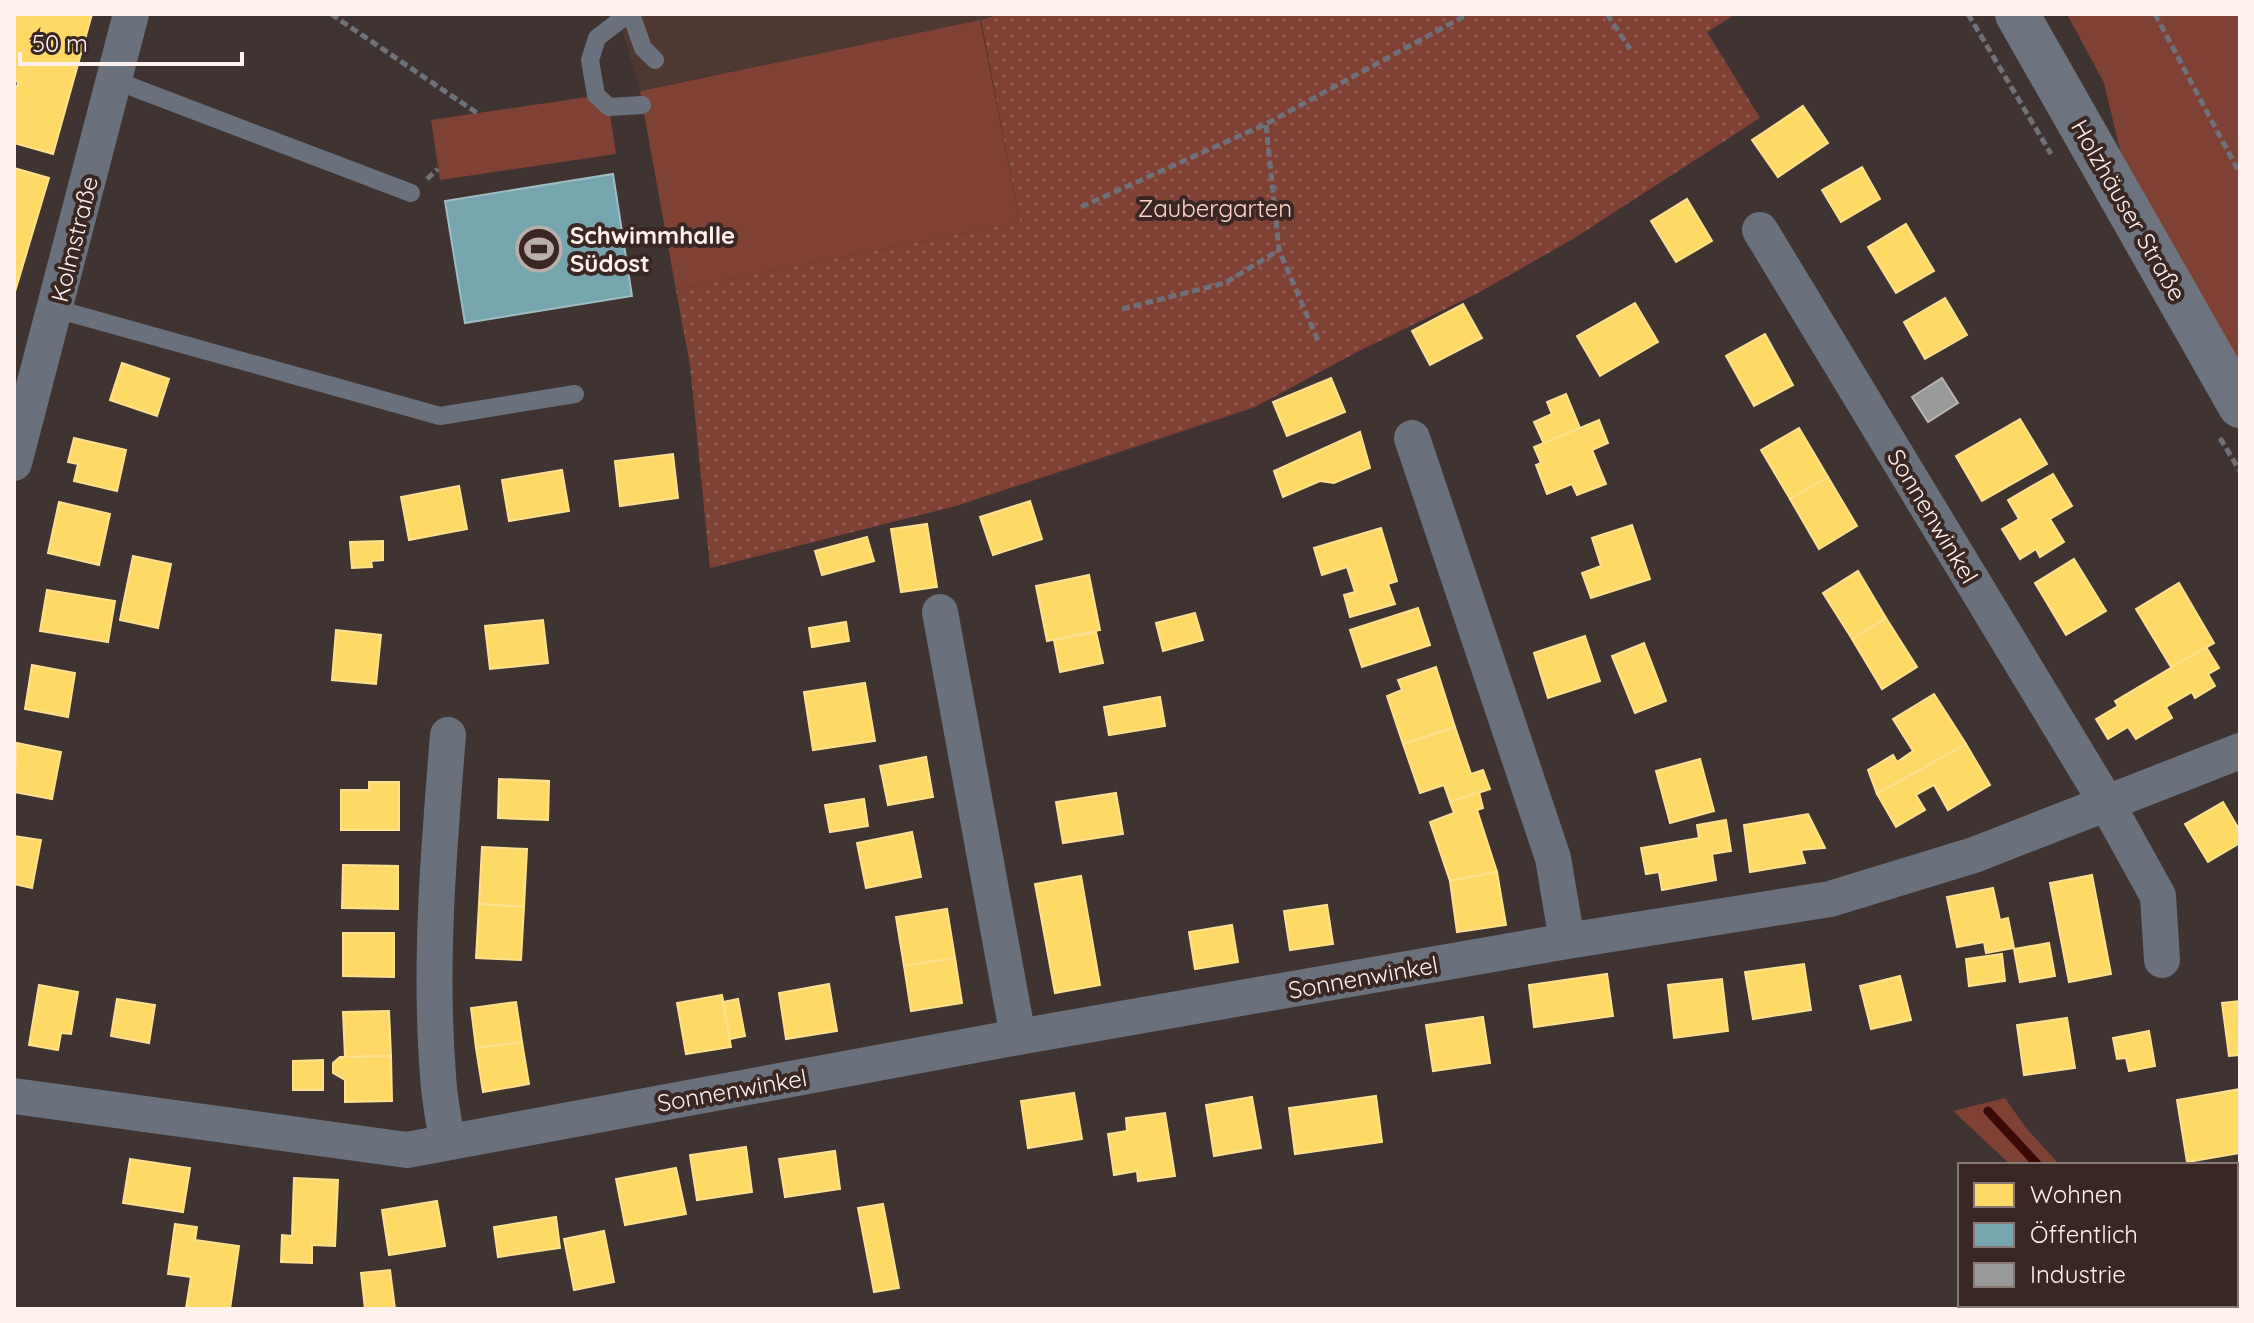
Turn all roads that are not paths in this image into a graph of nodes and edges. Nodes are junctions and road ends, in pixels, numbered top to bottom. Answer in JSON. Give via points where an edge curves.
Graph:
{"nodes":[{"id":1,"x":131,"y":14,"type":"edge"},
{"id":2,"x":630,"y":14,"type":"edge"},
{"id":3,"x":2017,"y":14,"type":"edge"},
{"id":4,"x":655,"y":60,"type":"dead end"},
{"id":5,"x":114,"y":80,"type":"junction"},
{"id":6,"x":642,"y":105,"type":"dead end"},
{"id":7,"x":411,"y":193,"type":"dead end"},
{"id":8,"x":1760,"y":230,"type":"dead end"},
{"id":9,"x":56,"y":309,"type":"junction"},
{"id":10,"x":575,"y":394,"type":"dead end"},
{"id":11,"x":2240,"y":406,"type":"edge"},
{"id":12,"x":1412,"y":438,"type":"dead end"},
{"id":13,"x":14,"y":463,"type":"edge"},
{"id":14,"x":940,"y":612,"type":"dead end"},
{"id":15,"x":448,"y":735,"type":"dead end"},
{"id":16,"x":2240,"y":751,"type":"edge"},
{"id":17,"x":2106,"y":802,"type":"junction"},
{"id":18,"x":1567,"y":941,"type":"junction"},
{"id":19,"x":2162,"y":960,"type":"dead end"},
{"id":20,"x":1018,"y":1037,"type":"junction"},
{"id":21,"x":14,"y":1096,"type":"edge"},
{"id":22,"x":447,"y":1142,"type":"junction"}],
"edges":[{"from":1,"to":5,"type":"street","name":"Kolmstraße"},
{"from":2,"to":4,"type":"lane","via":[[643,48]]},
{"from":2,"to":6,"type":"lane","via":[[597,38],[590,60],[596,95],[609,107]]},
{"from":3,"to":11,"type":"main road","name":"Holzhäuser Straße"},
{"from":5,"to":7,"type":"lane"},
{"from":5,"to":9,"type":"street","name":"Kolmstraße"},
{"from":8,"to":17,"type":"street","name":"Sonnenwinkel"},
{"from":9,"to":10,"type":"lane","via":[[440,416]]},
{"from":9,"to":13,"type":"street","name":"Kolmstraße"},
{"from":12,"to":18,"type":"street","via":[[1553,858]]},
{"from":14,"to":20,"type":"street"},
{"from":15,"to":22,"type":"street","via":[[435,1004]]},
{"from":16,"to":17,"type":"street","name":"Sonnenwinkel"},
{"from":17,"to":18,"type":"street","name":"Sonnenwinkel","via":[[1974,855],[1830,899]]},
{"from":17,"to":19,"type":"street","name":"Sonnenwinkel","via":[[2158,896]]},
{"from":18,"to":20,"type":"street","name":"Sonnenwinkel"},
{"from":20,"to":22,"type":"street","name":"Sonnenwinkel"},
{"from":21,"to":22,"type":"street","name":"Sonnenwinkel","via":[[407,1150]]}]}
